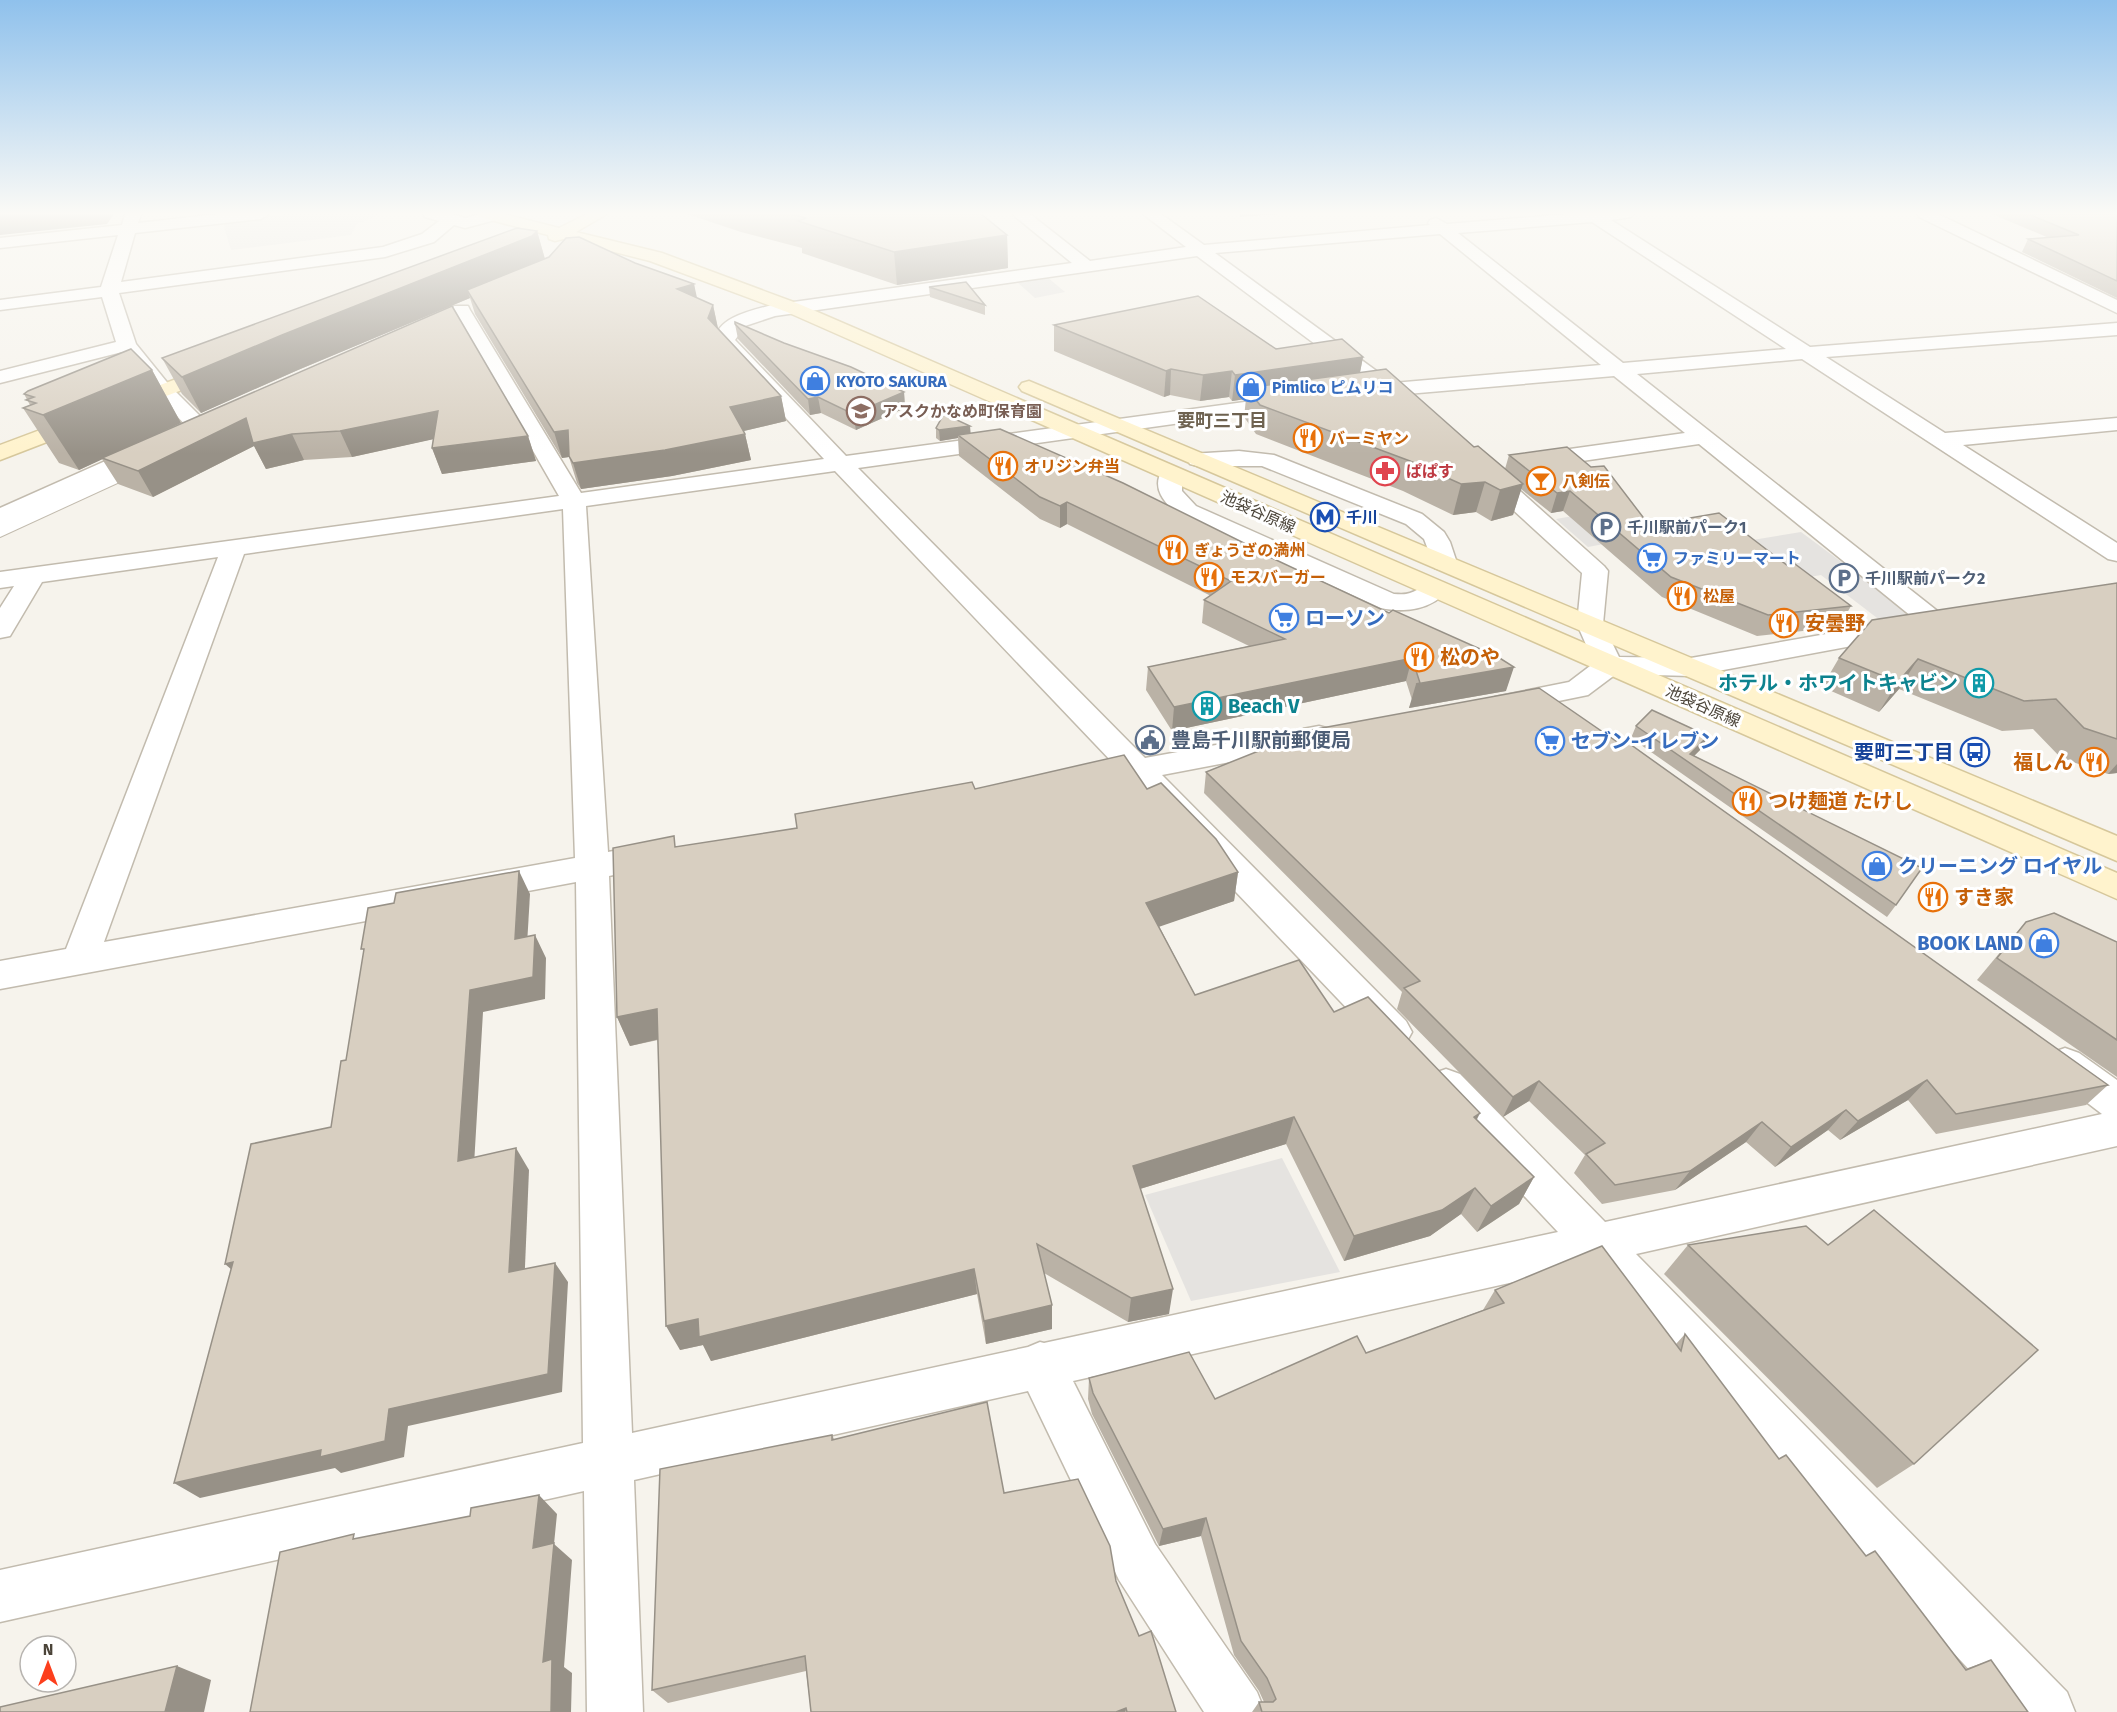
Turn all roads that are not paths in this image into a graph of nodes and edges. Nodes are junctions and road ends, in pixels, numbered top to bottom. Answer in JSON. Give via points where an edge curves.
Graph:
{"nodes":[{"id":1,"x":81,"y":294,"type":"edge"},
{"id":2,"x":110,"y":294,"type":"edge"},
{"id":3,"x":757,"y":294,"type":"edge"},
{"id":4,"x":808,"y":294,"type":"edge"},
{"id":5,"x":895,"y":294,"type":"edge"},
{"id":6,"x":1262,"y":294,"type":"edge"},
{"id":7,"x":1524,"y":294,"type":"edge"},
{"id":8,"x":1715,"y":294,"type":"edge"},
{"id":9,"x":2090,"y":294,"type":"edge"},
{"id":10,"x":830,"y":303,"type":"junction"},
{"id":11,"x":0,"y":305,"type":"edge"},
{"id":12,"x":2117,"y":307,"type":"edge"},
{"id":13,"x":793,"y":308,"type":"junction"},
{"id":14,"x":468,"y":311,"type":"joint"},
{"id":15,"x":442,"y":323,"type":"edge"},
{"id":16,"x":2117,"y":329,"type":"edge"},
{"id":17,"x":127,"y":345,"type":"junction"},
{"id":18,"x":1806,"y":353,"type":"junction"},
{"id":19,"x":239,"y":361,"type":"edge"},
{"id":20,"x":1616,"y":369,"type":"junction"},
{"id":21,"x":0,"y":377,"type":"edge"},
{"id":22,"x":1388,"y":387,"type":"junction"},
{"id":23,"x":163,"y":390,"type":"junction"},
{"id":24,"x":1343,"y":394,"type":"edge"},
{"id":25,"x":1309,"y":399,"type":"edge"},
{"id":26,"x":1414,"y":410,"type":"edge"},
{"id":27,"x":2117,"y":424,"type":"edge"},
{"id":28,"x":1120,"y":425,"type":"junction"},
{"id":29,"x":1075,"y":432,"type":"junction"},
{"id":30,"x":190,"y":434,"type":"junction"},
{"id":31,"x":1703,"y":437,"type":"junction"},
{"id":32,"x":1940,"y":440,"type":"junction"},
{"id":33,"x":0,"y":453,"type":"edge"},
{"id":34,"x":1464,"y":454,"type":"edge"},
{"id":35,"x":841,"y":464,"type":"junction"},
{"id":36,"x":1481,"y":469,"type":"junction"},
{"id":37,"x":1171,"y":474,"type":"joint"},
{"id":38,"x":574,"y":501,"type":"junction"},
{"id":39,"x":0,"y":518,"type":"edge"},
{"id":40,"x":0,"y":530,"type":"edge"},
{"id":41,"x":234,"y":548,"type":"junction"},
{"id":42,"x":2117,"y":554,"type":"edge"},
{"id":43,"x":33,"y":575,"type":"junction"},
{"id":44,"x":0,"y":580,"type":"edge"},
{"id":45,"x":1435,"y":589,"type":"joint"},
{"id":46,"x":1590,"y":624,"type":"junction"},
{"id":47,"x":0,"y":630,"type":"edge"},
{"id":48,"x":1609,"y":665,"type":"junction"},
{"id":49,"x":1691,"y":667,"type":"junction"},
{"id":50,"x":1546,"y":696,"type":"junction"},
{"id":51,"x":1477,"y":708,"type":"edge"},
{"id":52,"x":1585,"y":723,"type":"edge"},
{"id":53,"x":1349,"y":731,"type":"edge"},
{"id":54,"x":1139,"y":769,"type":"junction"},
{"id":55,"x":1094,"y":777,"type":"edge"},
{"id":56,"x":2112,"y":844,"type":"edge"},
{"id":57,"x":684,"y":850,"type":"edge"},
{"id":58,"x":592,"y":866,"type":"junction"},
{"id":59,"x":2117,"y":888,"type":"edge"},
{"id":60,"x":80,"y":960,"type":"junction"},
{"id":61,"x":0,"y":975,"type":"edge"},
{"id":62,"x":2040,"y":1047,"type":"edge"},
{"id":63,"x":2117,"y":1102,"type":"edge"},
{"id":64,"x":2117,"y":1128,"type":"edge"},
{"id":65,"x":1597,"y":1244,"type":"junction"},
{"id":66,"x":1040,"y":1365,"type":"junction"},
{"id":67,"x":609,"y":1460,"type":"junction"},
{"id":68,"x":0,"y":1596,"type":"edge"},
{"id":69,"x":615,"y":1712,"type":"edge"},
{"id":70,"x":1237,"y":1712,"type":"edge"},
{"id":71,"x":2048,"y":1712,"type":"edge"}],
"edges":[{"from":1,"to":11,"type":"street"},
{"from":2,"to":17,"type":"street"},
{"from":3,"to":13,"type":"main road","name":"池袋谷原線"},
{"from":4,"to":10,"type":"main road","name":"池袋谷原線"},
{"from":5,"to":10,"type":"street"},
{"from":6,"to":22,"type":"street"},
{"from":7,"to":20,"type":"street"},
{"from":8,"to":18,"type":"street"},
{"from":9,"to":12,"type":"street"},
{"from":10,"to":13,"type":"street"},
{"from":10,"to":28,"type":"main road","name":"池袋谷原線"},
{"from":13,"to":29,"type":"main road","name":"池袋谷原線"},
{"from":13,"to":35,"type":"street","via":[[738,322],[727,331],[725,341]]},
{"from":14,"to":15,"type":"street"},
{"from":14,"to":38,"type":"street"},
{"from":16,"to":18,"type":"street"},
{"from":17,"to":21,"type":"street"},
{"from":17,"to":23,"type":"street"},
{"from":18,"to":20,"type":"street"},
{"from":18,"to":32,"type":"street"},
{"from":19,"to":23,"type":"main road"},
{"from":20,"to":22,"type":"street"},
{"from":20,"to":31,"type":"street"},
{"from":22,"to":24,"type":"street"},
{"from":22,"to":26,"type":"street"},
{"from":23,"to":30,"type":"street"},
{"from":23,"to":33,"type":"main road"},
{"from":25,"to":28,"type":"street"},
{"from":27,"to":32,"type":"street"},
{"from":28,"to":29,"type":"street"},
{"from":28,"to":46,"type":"main road","name":"池袋谷原線"},
{"from":29,"to":35,"type":"street"},
{"from":29,"to":37,"type":"main road","name":"池袋谷原線"},
{"from":30,"to":39,"type":"street"},
{"from":30,"to":40,"type":"street"},
{"from":31,"to":36,"type":"street"},
{"from":31,"to":49,"type":"street","via":[[1947,621]]},
{"from":32,"to":42,"type":"street"},
{"from":34,"to":36,"type":"street"},
{"from":35,"to":38,"type":"street"},
{"from":35,"to":54,"type":"street"},
{"from":36,"to":46,"type":"street","via":[[1595,571]]},
{"from":37,"to":45,"type":"street","via":[[1170,492],[1188,511],[1390,602],[1414,602]]},
{"from":38,"to":41,"type":"street"},
{"from":38,"to":58,"type":"street"},
{"from":41,"to":43,"type":"street"},
{"from":41,"to":60,"type":"street"},
{"from":43,"to":44,"type":"street"},
{"from":43,"to":47,"type":"street"},
{"from":45,"to":48,"type":"main road","name":"池袋谷原線"},
{"from":46,"to":48,"type":"street"},
{"from":46,"to":49,"type":"main road","name":"池袋谷原線"},
{"from":48,"to":49,"type":"street"},
{"from":48,"to":50,"type":"street","via":[[1578,689]]},
{"from":48,"to":59,"type":"main road","name":"池袋谷原線"},
{"from":49,"to":56,"type":"main road","name":"池袋谷原線"},
{"from":50,"to":51,"type":"street"},
{"from":50,"to":52,"type":"street"},
{"from":53,"to":54,"type":"street"},
{"from":54,"to":55,"type":"street"},
{"from":54,"to":65,"type":"street"},
{"from":57,"to":58,"type":"street"},
{"from":58,"to":60,"type":"street"},
{"from":58,"to":67,"type":"street"},
{"from":60,"to":61,"type":"street"},
{"from":62,"to":63,"type":"street"},
{"from":64,"to":65,"type":"street"},
{"from":65,"to":66,"type":"street"},
{"from":65,"to":71,"type":"street"},
{"from":66,"to":67,"type":"street"},
{"from":66,"to":70,"type":"street","via":[[1137,1562]]},
{"from":67,"to":68,"type":"street"},
{"from":67,"to":69,"type":"street"}]}
